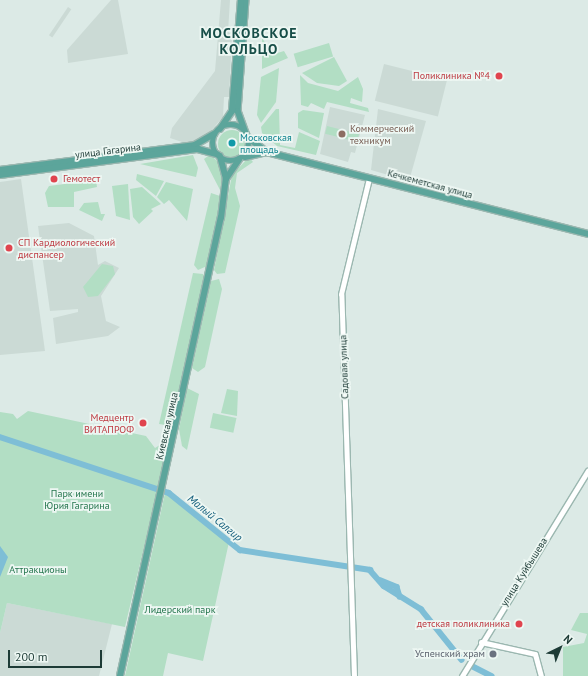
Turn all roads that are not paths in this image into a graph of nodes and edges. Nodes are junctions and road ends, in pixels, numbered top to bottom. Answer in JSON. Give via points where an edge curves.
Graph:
{"nodes":[{"id":1,"x":241,"y":0,"type":"edge"},
{"id":2,"x":246,"y":0,"type":"edge"},
{"id":3,"x":220,"y":129,"type":"junction"},
{"id":4,"x":214,"y":134,"type":"junction"},
{"id":5,"x":248,"y":135,"type":"junction"},
{"id":6,"x":268,"y":152,"type":"junction"},
{"id":7,"x":219,"y":156,"type":"junction"},
{"id":8,"x":242,"y":158,"type":"junction"},
{"id":9,"x":0,"y":170,"type":"edge"},
{"id":10,"x":0,"y":175,"type":"edge"},
{"id":11,"x":369,"y":178,"type":"junction"},
{"id":12,"x":226,"y":179,"type":"junction"},
{"id":13,"x":588,"y":234,"type":"edge"},
{"id":14,"x":588,"y":470,"type":"edge"},
{"id":15,"x":481,"y":642,"type":"junction"},
{"id":16,"x":120,"y":676,"type":"edge"},
{"id":17,"x":354,"y":676,"type":"edge"},
{"id":18,"x":462,"y":676,"type":"edge"},
{"id":19,"x":541,"y":676,"type":"edge"}],
"edges":[{"from":1,"to":3,"type":"main road","via":[[232,111]]},
{"from":2,"to":5,"type":"main road","via":[[238,111]]},
{"from":3,"to":4,"type":"main road"},
{"from":3,"to":5,"type":"main road","via":[[233,125]]},
{"from":4,"to":7,"type":"main road","via":[[213,148]]},
{"from":4,"to":9,"type":"main road","name":"улица Гагарина","via":[[195,145]]},
{"from":5,"to":6,"type":"main road","name":"Кечкеметская улица"},
{"from":5,"to":8,"type":"main road","via":[[250,148]]},
{"from":6,"to":8,"type":"main road","name":"Кечкеметская улица"},
{"from":6,"to":11,"type":"main road","name":"Кечкеметская улица"},
{"from":7,"to":8,"type":"main road"},
{"from":7,"to":10,"type":"main road","name":"улица Гагарина","via":[[198,149]]},
{"from":7,"to":12,"type":"main road","name":"Киевская улица"},
{"from":8,"to":12,"type":"main road","name":"Киевская улица"},
{"from":11,"to":13,"type":"main road","name":"Кечкеметская улица"},
{"from":11,"to":17,"type":"main road","name":"Садовая улица","via":[[342,294]]},
{"from":12,"to":16,"type":"main road","name":"Киевская улица"},
{"from":14,"to":15,"type":"main road","name":"улица Куйбышева"},
{"from":15,"to":18,"type":"main road","name":"улица Куйбышева"},
{"from":15,"to":19,"type":"main road","via":[[537,655]]}]}
